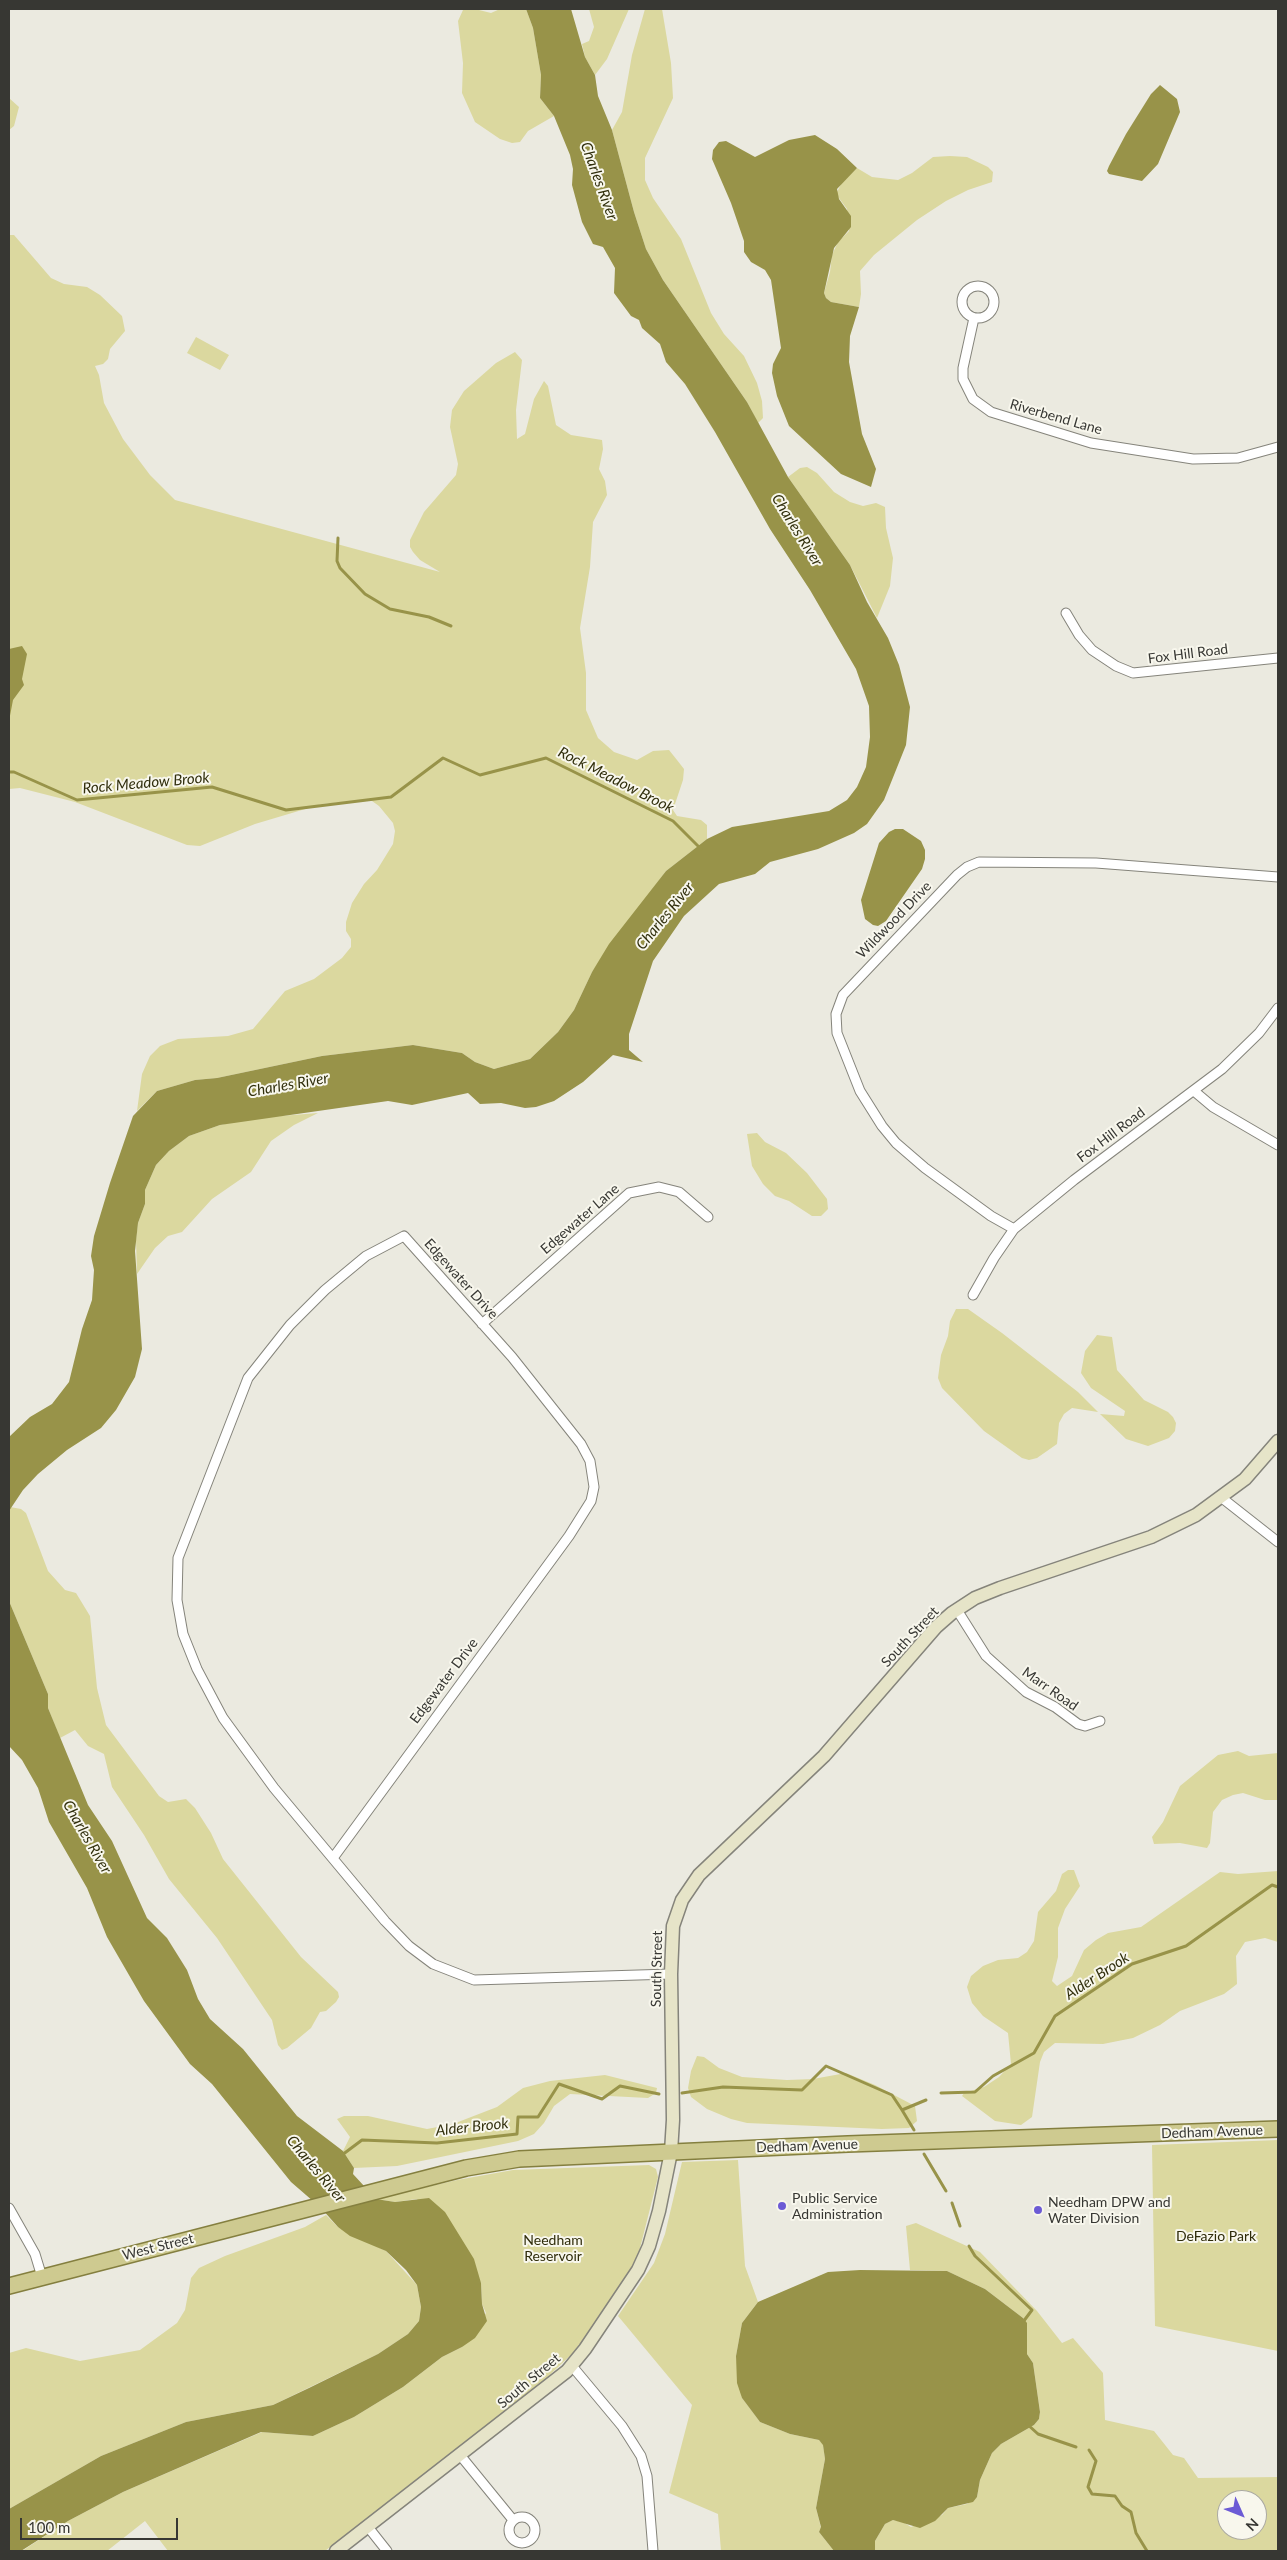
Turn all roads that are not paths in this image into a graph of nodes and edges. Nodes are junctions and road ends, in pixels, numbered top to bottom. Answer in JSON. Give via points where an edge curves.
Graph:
{"nodes":[{"id":1,"x":974,"y":318,"type":"dead end"},
{"id":2,"x":1278,"y":447,"type":"edge"},
{"id":3,"x":1066,"y":613,"type":"dead end"},
{"id":4,"x":1278,"y":658,"type":"edge"},
{"id":5,"x":1278,"y":877,"type":"edge"},
{"id":6,"x":1278,"y":1008,"type":"edge"},
{"id":7,"x":1194,"y":1091,"type":"junction"},
{"id":8,"x":1278,"y":1145,"type":"edge"},
{"id":9,"x":708,"y":1217,"type":"dead end"},
{"id":10,"x":1014,"y":1229,"type":"junction"},
{"id":11,"x":973,"y":1295,"type":"dead end"},
{"id":12,"x":482,"y":1324,"type":"junction"},
{"id":13,"x":1278,"y":1441,"type":"edge"},
{"id":14,"x":1222,"y":1498,"type":"junction"},
{"id":15,"x":1278,"y":1542,"type":"edge"},
{"id":16,"x":957,"y":1610,"type":"junction"},
{"id":17,"x":1100,"y":1721,"type":"dead end"},
{"id":18,"x":332,"y":1858,"type":"junction"},
{"id":19,"x":670,"y":1974,"type":"junction"},
{"id":20,"x":1278,"y":2129,"type":"edge"},
{"id":21,"x":671,"y":2152,"type":"junction"},
{"id":22,"x":340,"y":2200,"type":"joint"},
{"id":23,"x":9,"y":2208,"type":"edge"},
{"id":24,"x":42,"y":2277,"type":"junction"},
{"id":25,"x":9,"y":2286,"type":"edge"},
{"id":26,"x":572,"y":2366,"type":"junction"},
{"id":27,"x":460,"y":2455,"type":"junction"},
{"id":28,"x":513,"y":2520,"type":"dead end"},
{"id":29,"x":368,"y":2527,"type":"junction"},
{"id":30,"x":336,"y":2551,"type":"edge"},
{"id":31,"x":386,"y":2551,"type":"edge"},
{"id":32,"x":653,"y":2551,"type":"edge"}],
"edges":[{"from":1,"to":2,"type":"street","name":"Riverbend Lane","via":[[963,379],[973,399],[991,412],[1091,443],[1193,459],[1238,458]]},
{"from":3,"to":4,"type":"street","name":"Fox Hill Road","via":[[1092,650],[1133,673]]},
{"from":5,"to":10,"type":"street","name":"Wildwood Drive","via":[[1096,863],[980,862],[956,875],[843,995],[836,1014],[837,1033],[860,1091],[882,1126],[925,1168]]},
{"from":6,"to":7,"type":"street","name":"Fox Hill Road","via":[[1247,1046]]},
{"from":7,"to":8,"type":"street","via":[[1213,1107]]},
{"from":7,"to":10,"type":"street","name":"Fox Hill Road"},
{"from":9,"to":12,"type":"street","name":"Edgewater Lane","via":[[679,1192],[659,1187],[630,1193]]},
{"from":10,"to":11,"type":"street","name":"Fox Hill Road"},
{"from":12,"to":18,"type":"street","name":"Edgewater Drive","via":[[581,1444],[590,1461],[594,1487],[591,1501],[569,1536]]},
{"from":12,"to":18,"type":"street","name":"Edgewater Drive","via":[[404,1236],[366,1256],[290,1324],[248,1378],[178,1558],[177,1600],[183,1634],[197,1669],[244,1749]]},
{"from":13,"to":14,"type":"street","name":"South Street","via":[[1245,1479]]},
{"from":14,"to":15,"type":"street"},
{"from":14,"to":16,"type":"street","name":"South Street","via":[[1151,1537],[1000,1588]]},
{"from":16,"to":17,"type":"street","name":"Marr Road","via":[[986,1656],[1026,1692],[1078,1724],[1086,1726]]},
{"from":16,"to":19,"type":"street","name":"South Street","via":[[936,1627],[824,1756],[713,1859],[692,1883],[674,1919]]},
{"from":18,"to":19,"type":"street","name":"Edgewater Drive","via":[[409,1946],[433,1964],[474,1980]]},
{"from":19,"to":21,"type":"street","name":"South Street"},
{"from":20,"to":21,"type":"main road","name":"Dedham Avenue"},
{"from":21,"to":22,"type":"main road","name":"Dedham Avenue","via":[[508,2160]]},
{"from":21,"to":26,"type":"street","name":"South Street","via":[[659,2211],[642,2262],[618,2303]]},
{"from":22,"to":24,"type":"main road","name":"West Street"},
{"from":23,"to":24,"type":"street","via":[[35,2254]]},
{"from":24,"to":25,"type":"main road","name":"West Street"},
{"from":26,"to":27,"type":"street","name":"South Street"},
{"from":26,"to":32,"type":"street","via":[[622,2426],[641,2456],[647,2476]]},
{"from":27,"to":28,"type":"street"},
{"from":27,"to":29,"type":"street","name":"South Street"},
{"from":29,"to":30,"type":"street","name":"South Street"},
{"from":29,"to":31,"type":"street"}]}
